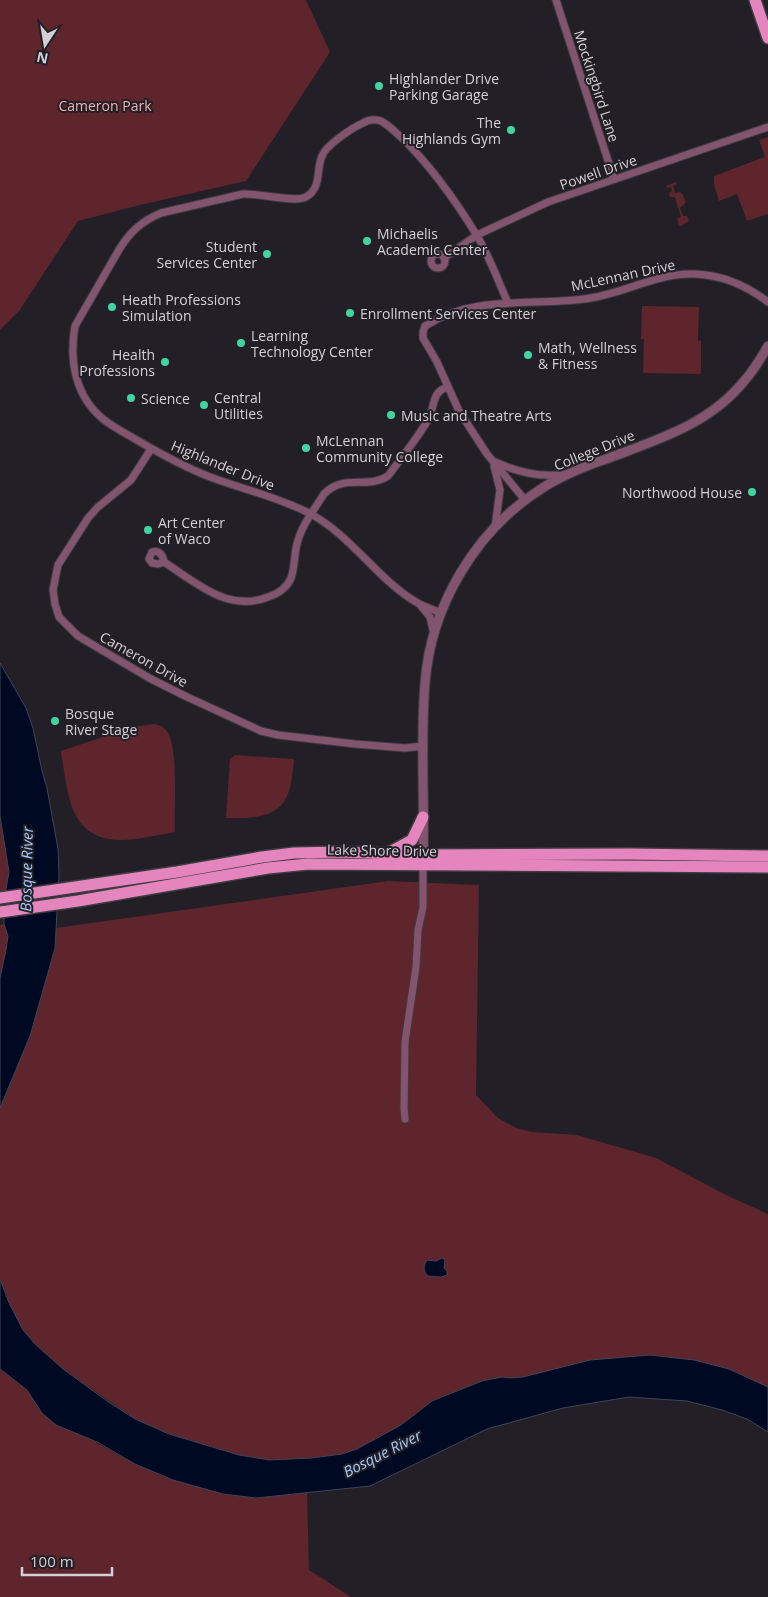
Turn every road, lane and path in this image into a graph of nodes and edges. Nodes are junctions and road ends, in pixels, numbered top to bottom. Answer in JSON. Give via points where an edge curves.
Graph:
{"nodes":[{"id":1,"x":556,"y":0,"type":"edge"},
{"id":2,"x":755,"y":0,"type":"edge"},
{"id":3,"x":768,"y":38,"type":"edge"},
{"id":4,"x":768,"y":127,"type":"edge"},
{"id":5,"x":614,"y":179,"type":"junction"},
{"id":6,"x":477,"y":235,"type":"junction"},
{"id":7,"x":444,"y":258,"type":"dead end"},
{"id":8,"x":768,"y":302,"type":"edge"},
{"id":9,"x":508,"y":304,"type":"junction"},
{"id":10,"x":768,"y":346,"type":"edge"},
{"id":11,"x":448,"y":387,"type":"junction"},
{"id":12,"x":151,"y":449,"type":"junction"},
{"id":13,"x":493,"y":460,"type":"junction"},
{"id":14,"x":572,"y":472,"type":"junction"},
{"id":15,"x":525,"y":500,"type":"junction"},
{"id":16,"x":311,"y":514,"type":"junction"},
{"id":17,"x":495,"y":527,"type":"junction"},
{"id":18,"x":164,"y":562,"type":"dead end"},
{"id":19,"x":417,"y":603,"type":"junction"},
{"id":20,"x":441,"y":613,"type":"junction"},
{"id":21,"x":434,"y":634,"type":"junction"},
{"id":22,"x":423,"y":746,"type":"junction"},
{"id":23,"x":423,"y":817,"type":"junction"},
{"id":24,"x":388,"y":854,"type":"junction"},
{"id":25,"x":768,"y":856,"type":"edge"},
{"id":26,"x":423,"y":860,"type":"junction"},
{"id":27,"x":768,"y":868,"type":"edge"},
{"id":28,"x":0,"y":898,"type":"edge"},
{"id":29,"x":0,"y":912,"type":"edge"},
{"id":30,"x":406,"y":1118,"type":"dead end"}],
"edges":[{"from":1,"to":5,"type":"street","name":"Mockingbird Lane"},
{"from":2,"to":3,"type":"main road"},
{"from":4,"to":5,"type":"street","name":"Powell Drive"},
{"from":5,"to":6,"type":"street","name":"Powell Drive","via":[[548,202]]},
{"from":6,"to":7,"type":"street","name":"Powell Drive"},
{"from":6,"to":9,"type":"street","name":"Highlander Drive"},
{"from":6,"to":12,"type":"street","name":"Highlander Drive","via":[[421,156],[382,122],[371,119],[329,146],[322,156],[313,192],[306,198],[297,200],[243,194],[148,218],[128,236],[79,318],[73,338],[73,355],[80,390],[89,403],[102,418]]},
{"from":8,"to":9,"type":"street","name":"McLennan Drive","via":[[734,282],[695,274],[662,278],[585,299]]},
{"from":9,"to":11,"type":"street","name":"McLennan Drive","via":[[454,312],[424,329],[423,338]]},
{"from":10,"to":14,"type":"street","name":"College Drive","via":[[732,395],[699,420],[674,434]]},
{"from":11,"to":13,"type":"street","via":[[459,412]]},
{"from":11,"to":16,"type":"street","via":[[436,395],[429,417],[388,476],[371,483],[354,482],[329,488]]},
{"from":12,"to":16,"type":"street","name":"Highlander Drive","via":[[210,477]]},
{"from":12,"to":22,"type":"street","name":"Cameron Drive","via":[[131,480],[88,518],[58,565],[54,604],[68,627],[151,679],[260,731],[373,746]]},
{"from":13,"to":14,"type":"street","via":[[536,475]]},
{"from":13,"to":15,"type":"street"},
{"from":13,"to":17,"type":"street","via":[[500,490]]},
{"from":14,"to":15,"type":"street","name":"College Drive"},
{"from":15,"to":17,"type":"street","name":"College Drive"},
{"from":16,"to":18,"type":"street","via":[[296,545],[291,579],[280,591],[259,600],[227,600]]},
{"from":16,"to":19,"type":"street","name":"Highlander Drive","via":[[342,535],[394,586]]},
{"from":17,"to":20,"type":"street","name":"College Drive","via":[[460,574]]},
{"from":19,"to":20,"type":"street","name":"Highlander Drive"},
{"from":19,"to":21,"type":"street","name":"Highlander Drive","via":[[430,618]]},
{"from":20,"to":21,"type":"street","name":"College Drive"},
{"from":21,"to":22,"type":"street","name":"College Drive","via":[[424,684]]},
{"from":22,"to":23,"type":"street","name":"College Drive"},
{"from":23,"to":24,"type":"main road","via":[[412,840]]},
{"from":23,"to":26,"type":"street","name":"College Drive"},
{"from":24,"to":26,"type":"main road","name":"Lake Shore Drive"},
{"from":24,"to":28,"type":"main road","name":"Lake Shore Drive","via":[[278,855]]},
{"from":25,"to":26,"type":"main road","name":"Lake Shore Drive","via":[[630,854]]},
{"from":26,"to":27,"type":"main road","name":"Lake Shore Drive"},
{"from":26,"to":29,"type":"main road","name":"Lake Shore Drive","via":[[291,865]]},
{"from":26,"to":30,"type":"street","via":[[416,967],[405,1042]]}]}
